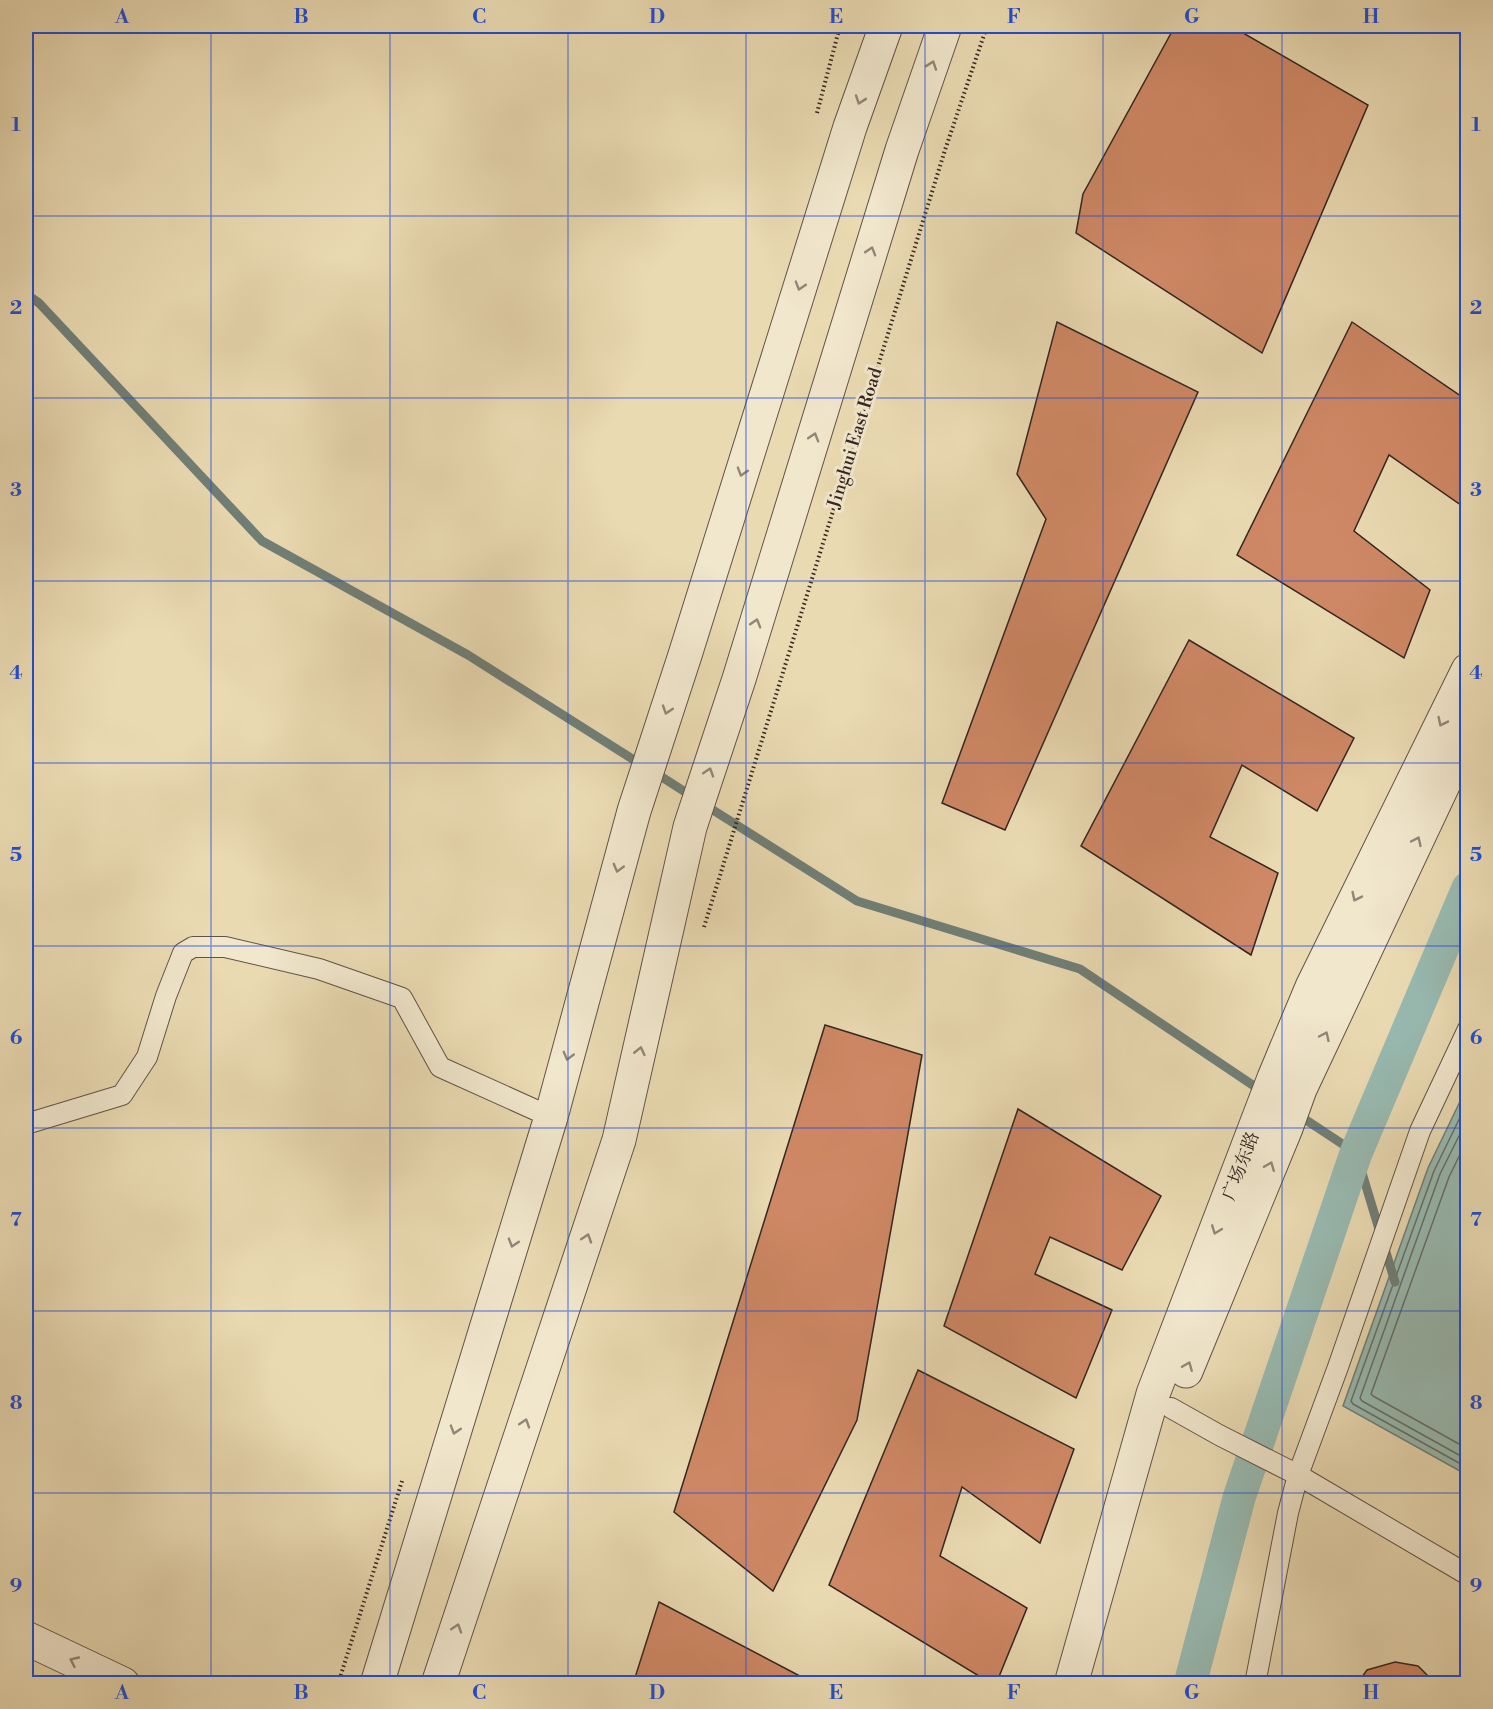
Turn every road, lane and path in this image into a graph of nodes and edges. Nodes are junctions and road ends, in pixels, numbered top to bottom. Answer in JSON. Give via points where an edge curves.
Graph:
{"nodes":[{"id":1,"x":886,"y":26,"type":"edge"},
{"id":2,"x":945,"y":26,"type":"edge"},
{"id":3,"x":987,"y":26,"type":"edge"},
{"id":4,"x":1467,"y":670,"type":"edge"},
{"id":5,"x":1467,"y":732,"type":"edge"},
{"id":6,"x":728,"y":851,"type":"dead end"},
{"id":7,"x":1467,"y":1029,"type":"edge"},
{"id":8,"x":1287,"y":1084,"type":"junction"},
{"id":9,"x":551,"y":1117,"type":"junction"},
{"id":10,"x":1273,"y":1122,"type":"junction"},
{"id":11,"x":26,"y":1124,"type":"edge"},
{"id":12,"x":1171,"y":1408,"type":"junction"},
{"id":13,"x":1298,"y":1475,"type":"junction"},
{"id":14,"x":1467,"y":1575,"type":"edge"},
{"id":15,"x":26,"y":1638,"type":"edge"},
{"id":16,"x":26,"y":1661,"type":"edge"},
{"id":17,"x":73,"y":1683,"type":"edge"},
{"id":18,"x":123,"y":1683,"type":"edge"},
{"id":19,"x":377,"y":1683,"type":"edge"},
{"id":20,"x":438,"y":1683,"type":"edge"},
{"id":21,"x":1071,"y":1683,"type":"edge"},
{"id":22,"x":1093,"y":1683,"type":"edge"},
{"id":23,"x":1255,"y":1683,"type":"edge"}],
"edges":[{"from":1,"to":9,"type":"street","one_way":true,"via":[[633,811]]},
{"from":20,"to":2,"type":"street","one_way":true,"via":[[619,1140],[690,827],[902,150]]},
{"from":3,"to":6,"type":"path","name":"Jinghui East Road"},
{"from":4,"to":8,"type":"street","name":"广场东路","one_way":true,"via":[[1312,987]]},
{"from":8,"to":5,"type":"street","name":"广场东路","one_way":true},
{"from":7,"to":13,"type":"lane","via":[[1420,1131]]},
{"from":8,"to":10,"type":"street","name":"广场东路"},
{"from":9,"to":11,"type":"lane","via":[[440,1067],[402,998],[319,969],[225,948],[193,947],[183,953],[147,1057],[122,1095]]},
{"from":9,"to":19,"type":"street","one_way":true},
{"from":12,"to":10,"type":"street","name":"广场东路","one_way":true},
{"from":10,"to":21,"type":"street","name":"广场东路","one_way":true,"via":[[1153,1394]]},
{"from":12,"to":13,"type":"lane"},
{"from":12,"to":22,"type":"street","name":"广场东路"},
{"from":13,"to":14,"type":"lane"},
{"from":13,"to":23,"type":"lane"},
{"from":18,"to":15,"type":"street","one_way":true},
{"from":16,"to":17,"type":"street"}]}
